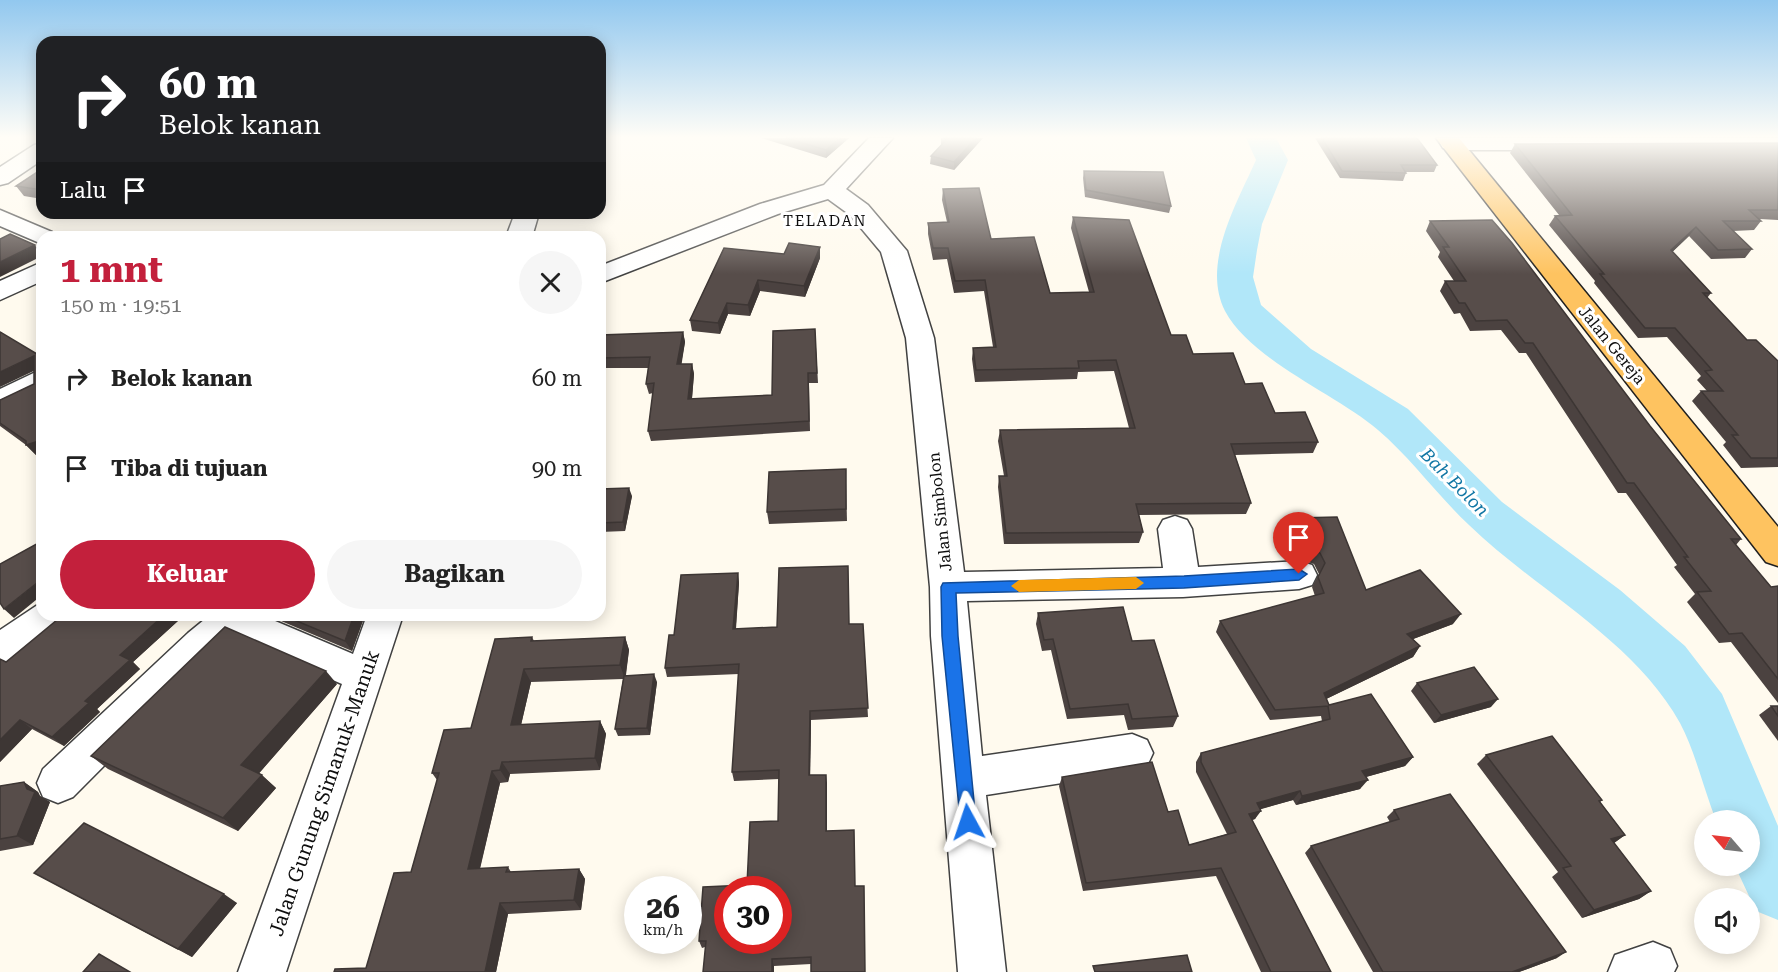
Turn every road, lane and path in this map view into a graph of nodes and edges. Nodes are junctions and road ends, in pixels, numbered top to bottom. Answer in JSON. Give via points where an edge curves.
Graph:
{"nodes":[{"id":1,"x":837,"y":183,"type":"edge"},
{"id":2,"x":1479,"y":183,"type":"edge"},
{"id":3,"x":832,"y":190,"type":"junction"},
{"id":4,"x":0,"y":217,"type":"edge"},
{"id":5,"x":36,"y":234,"type":"edge"},
{"id":6,"x":36,"y":273,"type":"edge"},
{"id":7,"x":606,"y":273,"type":"edge"},
{"id":8,"x":0,"y":292,"type":"edge"},
{"id":9,"x":36,"y":382,"type":"edge"},
{"id":10,"x":0,"y":402,"type":"edge"},
{"id":11,"x":1175,"y":529,"type":"dead end"},
{"id":12,"x":1778,"y":552,"type":"edge"},
{"id":13,"x":1299,"y":574,"type":"dead end"},
{"id":14,"x":1184,"y":582,"type":"junction"},
{"id":15,"x":948,"y":587,"type":"junction"},
{"id":16,"x":40,"y":621,"type":"edge"},
{"id":17,"x":383,"y":621,"type":"edge"},
{"id":18,"x":0,"y":651,"type":"edge"},
{"id":19,"x":364,"y":676,"type":"junction"},
{"id":20,"x":1132,"y":753,"type":"dead end"},
{"id":21,"x":963,"y":779,"type":"junction"},
{"id":22,"x":58,"y":783,"type":"dead end"},
{"id":23,"x":262,"y":972,"type":"edge"},
{"id":24,"x":982,"y":972,"type":"edge"}],
"edges":[{"from":1,"to":3,"type":"street"},
{"from":2,"to":12,"type":"main road","name":"Jalan Gereja"},
{"from":3,"to":7,"type":"street","via":[[747,217]]},
{"from":3,"to":15,"type":"street","name":"Jalan Simbolon","via":[[859,210],[894,251],[917,327]]},
{"from":4,"to":5,"type":"street"},
{"from":6,"to":8,"type":"street"},
{"from":9,"to":10,"type":"street"},
{"from":11,"to":14,"type":"street"},
{"from":13,"to":14,"type":"street"},
{"from":14,"to":15,"type":"street"},
{"from":15,"to":21,"type":"street","name":"Jalan Simbolon"},
{"from":16,"to":18,"type":"street"},
{"from":17,"to":19,"type":"street","name":"Jalan Gunung Simanuk-Manuk"},
{"from":19,"to":22,"type":"street","via":[[230,622],[201,644]]},
{"from":19,"to":23,"type":"street","name":"Jalan Gunung Simanuk-Manuk"},
{"from":20,"to":21,"type":"street"},
{"from":21,"to":24,"type":"street","name":"Jalan Simbolon"}]}
